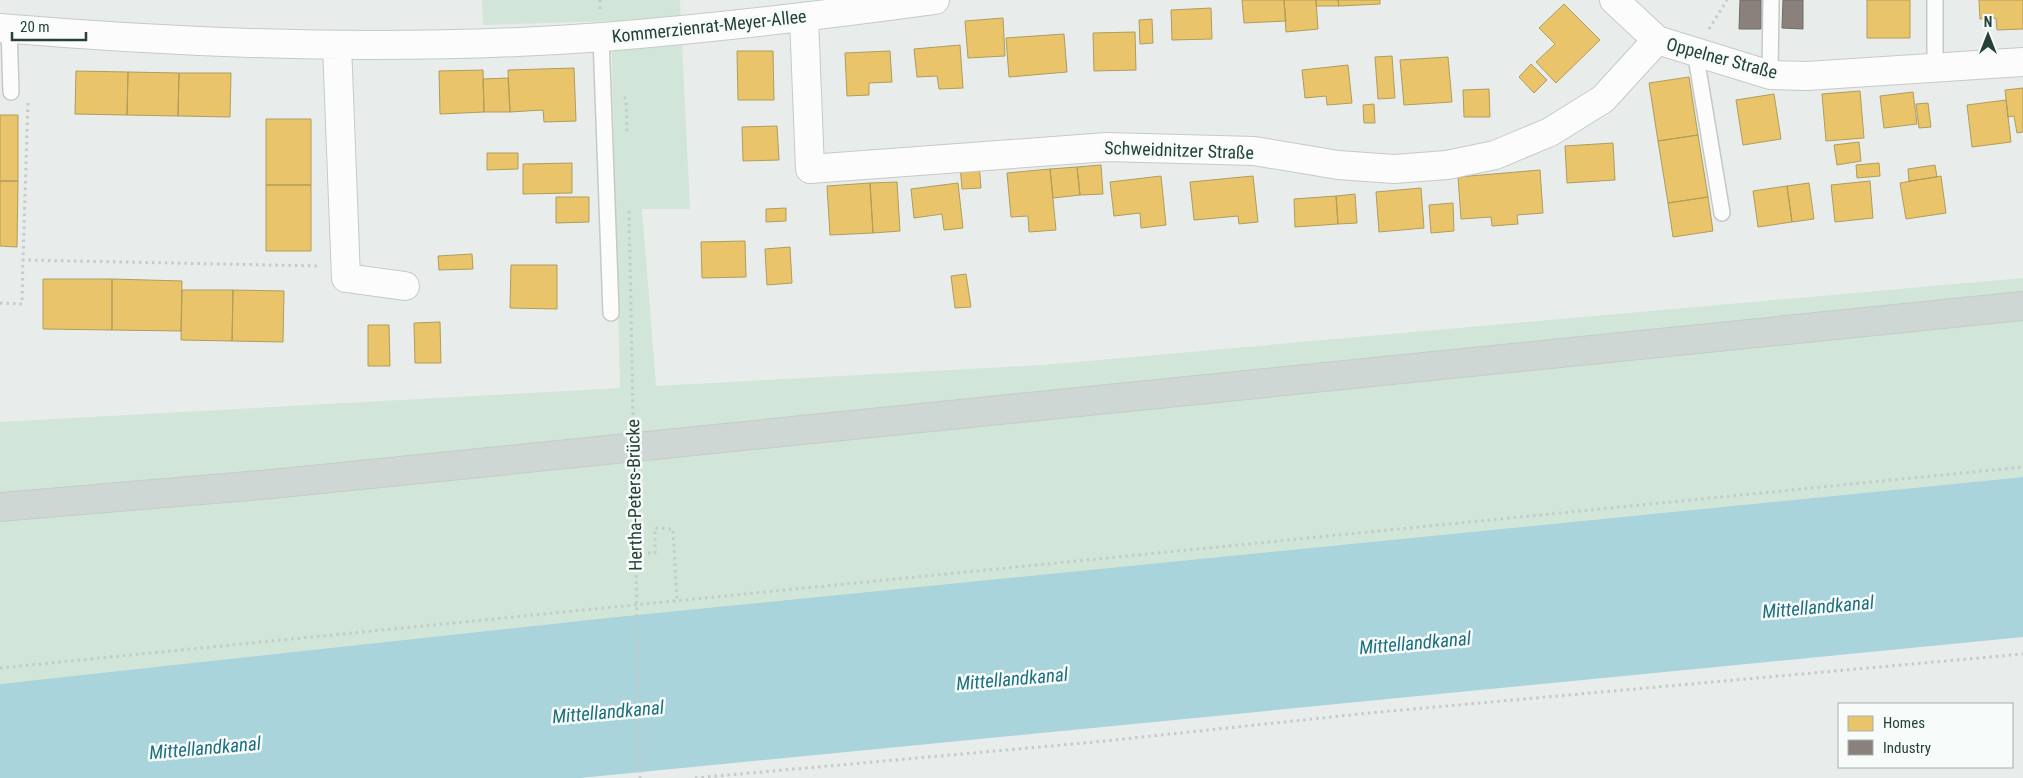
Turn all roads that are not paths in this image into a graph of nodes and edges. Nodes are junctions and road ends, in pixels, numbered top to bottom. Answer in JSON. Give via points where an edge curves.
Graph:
{"nodes":[{"id":1,"x":936,"y":0,"type":"edge"},
{"id":2,"x":1614,"y":0,"type":"edge"},
{"id":3,"x":1772,"y":0,"type":"edge"},
{"id":4,"x":1935,"y":0,"type":"edge"},
{"id":5,"x":885,"y":3,"type":"edge"},
{"id":6,"x":804,"y":18,"type":"junction"},
{"id":7,"x":5,"y":28,"type":"edge"},
{"id":8,"x":602,"y":37,"type":"junction"},
{"id":9,"x":1658,"y":40,"type":"junction"},
{"id":10,"x":337,"y":45,"type":"junction"},
{"id":11,"x":1695,"y":51,"type":"junction"},
{"id":12,"x":2023,"y":62,"type":"edge"},
{"id":13,"x":1934,"y":69,"type":"junction"},
{"id":14,"x":1770,"y":75,"type":"junction"},
{"id":15,"x":11,"y":92,"type":"dead end"},
{"id":16,"x":1722,"y":213,"type":"dead end"},
{"id":17,"x":405,"y":286,"type":"dead end"},
{"id":18,"x":2023,"y":306,"type":"edge"},
{"id":19,"x":611,"y":313,"type":"dead end"},
{"id":20,"x":0,"y":507,"type":"edge"}],
"edges":[{"from":1,"to":5,"type":"street","name":"Kommerzienrat-Meyer-Allee"},
{"from":2,"to":9,"type":"street","name":"Oppelner Straße"},
{"from":3,"to":14,"type":"lane"},
{"from":4,"to":13,"type":"lane"},
{"from":5,"to":6,"type":"street","name":"Kommerzienrat-Meyer-Allee"},
{"from":6,"to":8,"type":"street","name":"Kommerzienrat-Meyer-Allee"},
{"from":6,"to":9,"type":"street","name":"Schweidnitzer Straße","via":[[810,169],[1107,147],[1254,151],[1394,169],[1447,165],[1495,156],[1550,132],[1603,99]]},
{"from":7,"to":10,"type":"street","name":"Kommerzienrat-Meyer-Allee","via":[[138,39]]},
{"from":7,"to":15,"type":"lane"},
{"from":8,"to":10,"type":"street","name":"Kommerzienrat-Meyer-Allee"},
{"from":8,"to":19,"type":"lane","name":"Kommerzienrat-Meyer-Allee"},
{"from":9,"to":11,"type":"street","name":"Oppelner Straße"},
{"from":10,"to":17,"type":"street","via":[[346,278]]},
{"from":11,"to":14,"type":"street","name":"Oppelner Straße"},
{"from":11,"to":16,"type":"lane"},
{"from":12,"to":13,"type":"street","name":"Oppelner Straße"},
{"from":13,"to":14,"type":"street","name":"Oppelner Straße"},
{"from":18,"to":20,"type":"main road","via":[[272,484]]}]}
